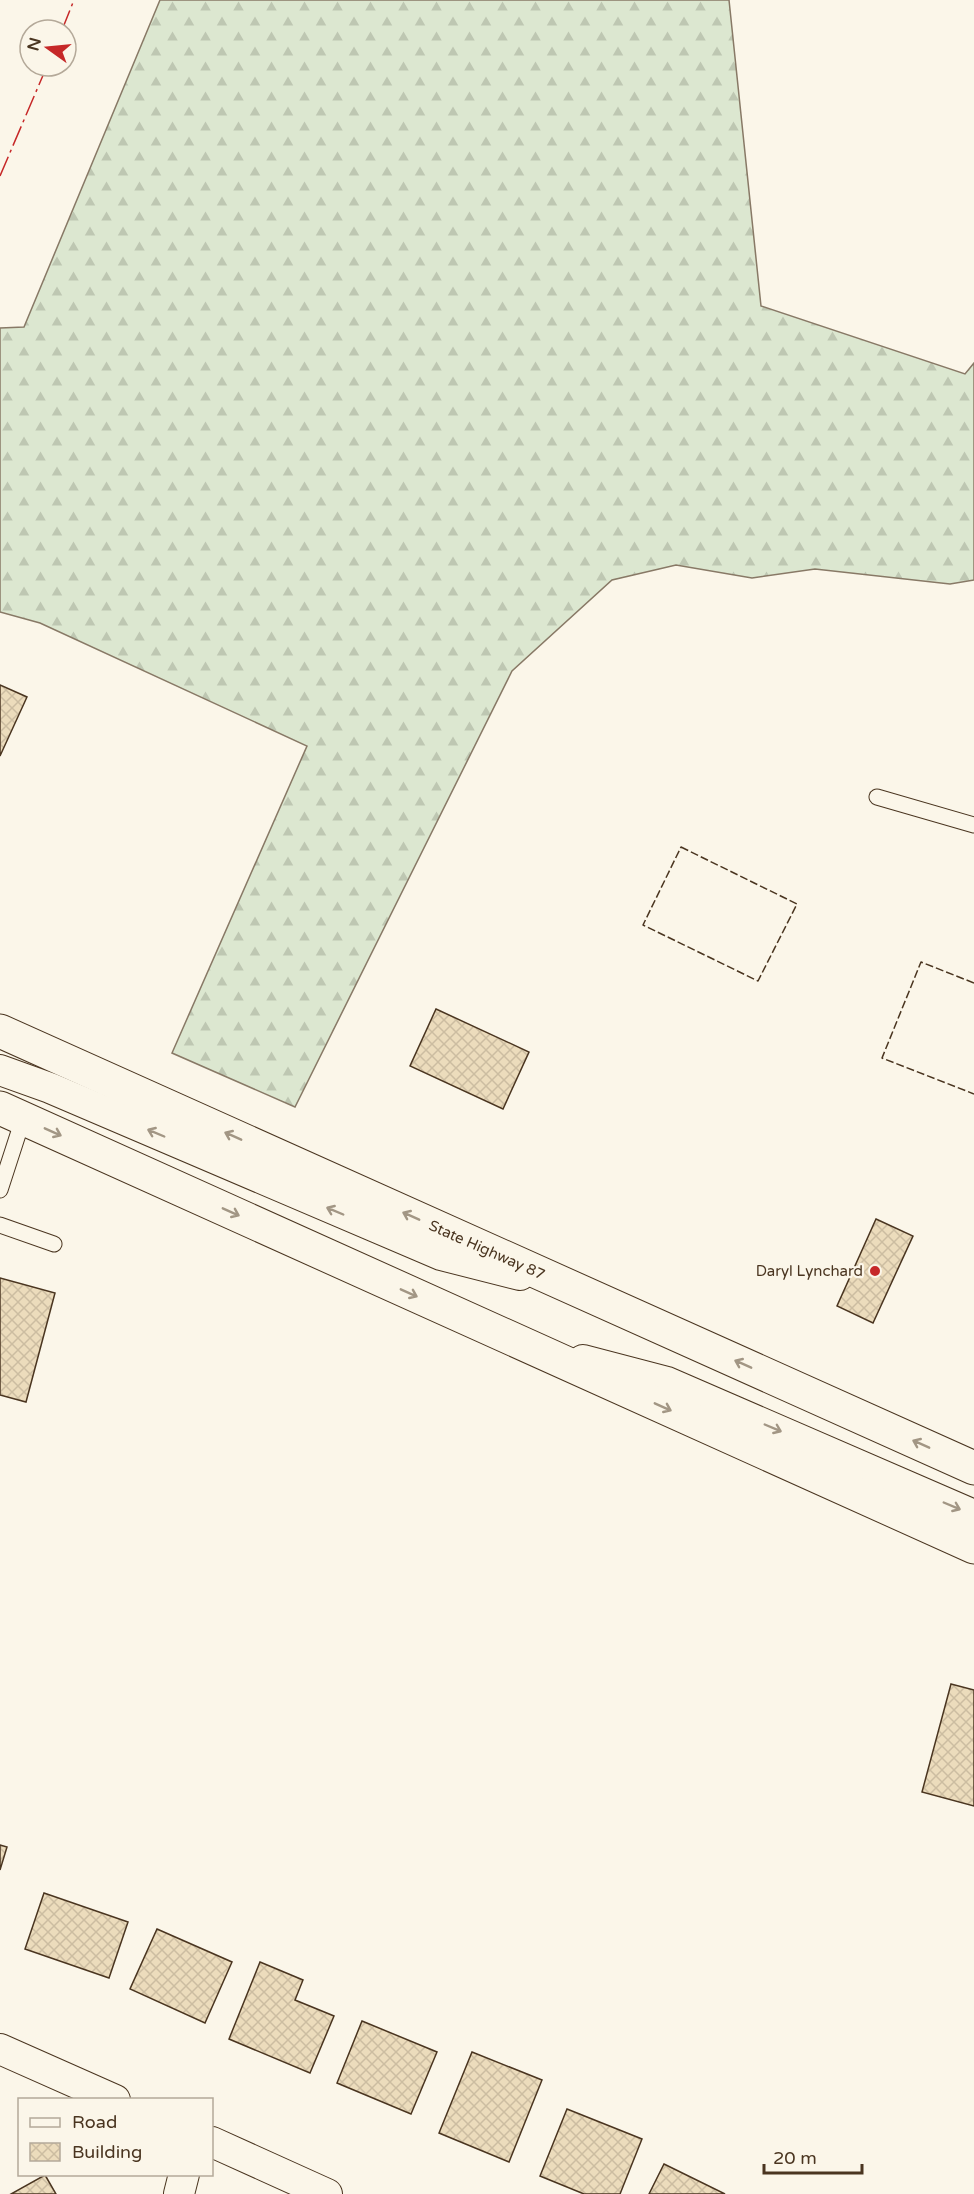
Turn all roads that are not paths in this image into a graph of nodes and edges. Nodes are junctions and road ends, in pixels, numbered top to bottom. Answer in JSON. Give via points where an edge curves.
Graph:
{"nodes":[{"id":1,"x":877,"y":797,"type":"dead end"},
{"id":2,"x":974,"y":825,"type":"edge"},
{"id":3,"x":0,"y":1031,"type":"edge"},
{"id":4,"x":0,"y":1070,"type":"edge"},
{"id":5,"x":12,"y":1114,"type":"edge"},
{"id":6,"x":0,"y":1190,"type":"edge"},
{"id":7,"x":0,"y":1225,"type":"edge"},
{"id":8,"x":54,"y":1244,"type":"dead end"},
{"id":9,"x":570,"y":1287,"type":"junction"},
{"id":10,"x":519,"y":1342,"type":"junction"},
{"id":11,"x":974,"y":1468,"type":"edge"},
{"id":12,"x":974,"y":1515,"type":"edge"},
{"id":13,"x":974,"y":1547,"type":"edge"},
{"id":14,"x":0,"y":2049,"type":"edge"},
{"id":15,"x":110,"y":2098,"type":"edge"},
{"id":16,"x":213,"y":2142,"type":"edge"},
{"id":17,"x":184,"y":2176,"type":"edge"},
{"id":18,"x":179,"y":2194,"type":"edge"},
{"id":19,"x":327,"y":2194,"type":"edge"}],
"edges":[{"from":1,"to":2,"type":"lane"},
{"from":9,"to":3,"type":"highway","name":"State Highway 87","one_way":true},
{"from":9,"to":4,"type":"street","one_way":true,"via":[[441,1255]]},
{"from":5,"to":6,"type":"lane"},
{"from":5,"to":10,"type":"highway","one_way":true},
{"from":7,"to":8,"type":"lane"},
{"from":11,"to":9,"type":"highway","name":"State Highway 87","one_way":true},
{"from":10,"to":12,"type":"street","one_way":true,"via":[[667,1382]]},
{"from":10,"to":13,"type":"highway","one_way":true},
{"from":14,"to":15,"type":"street"},
{"from":16,"to":19,"type":"street"},
{"from":17,"to":18,"type":"street"}]}
